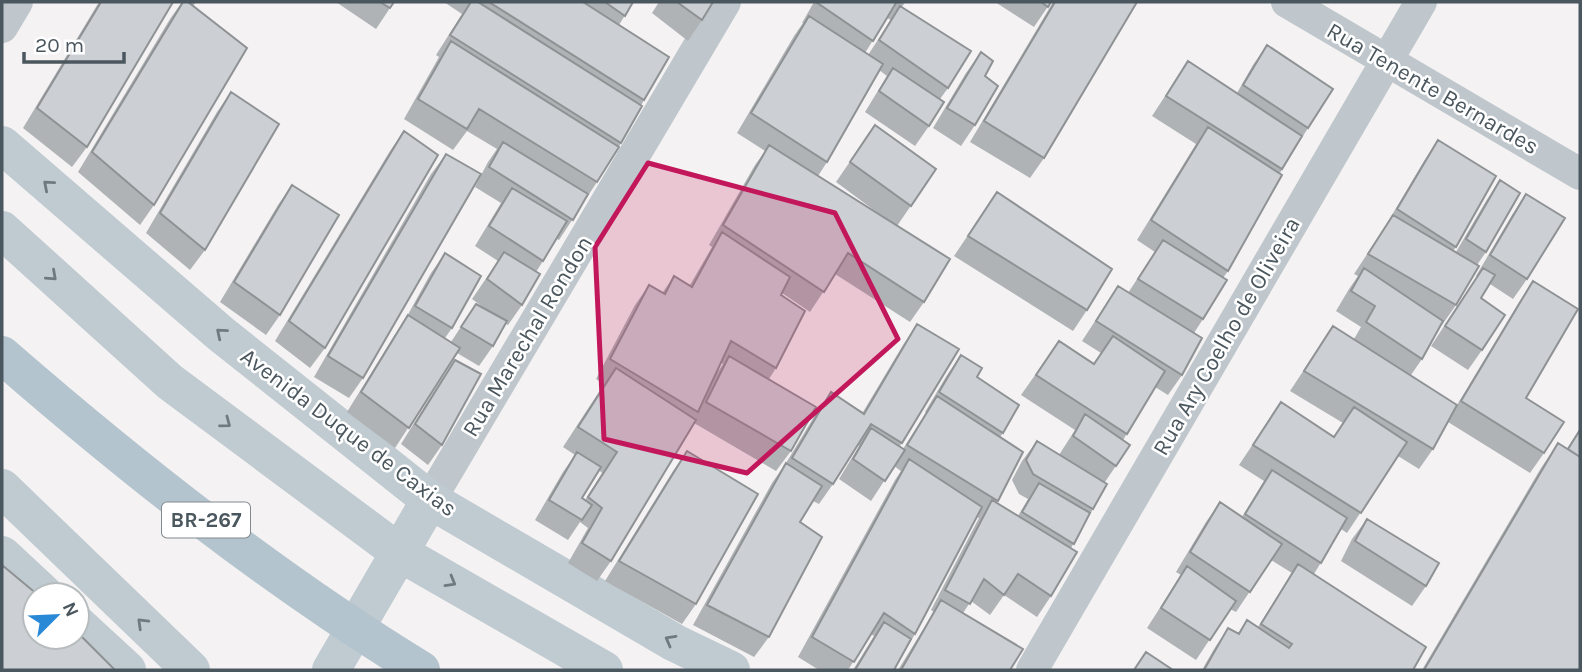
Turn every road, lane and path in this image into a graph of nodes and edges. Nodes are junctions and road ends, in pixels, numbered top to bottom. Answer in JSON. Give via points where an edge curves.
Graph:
{"nodes":[{"id":1,"x":17,"y":2,"type":"edge"},
{"id":2,"x":725,"y":2,"type":"edge"},
{"id":3,"x":1287,"y":2,"type":"edge"},
{"id":4,"x":1421,"y":2,"type":"edge"},
{"id":5,"x":2,"y":27,"type":"edge"},
{"id":6,"x":1387,"y":60,"type":"junction"},
{"id":7,"x":2,"y":145,"type":"edge"},
{"id":8,"x":1580,"y":174,"type":"edge"},
{"id":9,"x":2,"y":230,"type":"edge"},
{"id":10,"x":2,"y":355,"type":"edge"},
{"id":11,"x":2,"y":488,"type":"edge"},
{"id":12,"x":430,"y":500,"type":"junction"},
{"id":13,"x":400,"y":552,"type":"junction"},
{"id":14,"x":2,"y":555,"type":"edge"},
{"id":15,"x":30,"y":581,"type":"edge"},
{"id":16,"x":355,"y":630,"type":"junction"},
{"id":17,"x":91,"y":637,"type":"edge"},
{"id":18,"x":127,"y":670,"type":"edge"},
{"id":19,"x":191,"y":670,"type":"edge"},
{"id":20,"x":331,"y":670,"type":"edge"},
{"id":21,"x":421,"y":670,"type":"edge"},
{"id":22,"x":604,"y":670,"type":"edge"},
{"id":23,"x":731,"y":670,"type":"edge"},
{"id":24,"x":1032,"y":670,"type":"edge"}],
"edges":[{"from":1,"to":5,"type":"street"},
{"from":2,"to":12,"type":"street","name":"Rua Marechal Rondon"},
{"from":3,"to":6,"type":"street","name":"Rua Tenente Bernardes"},
{"from":4,"to":6,"type":"street","name":"Rua Ary Coelho de Oliveira"},
{"from":6,"to":8,"type":"street","name":"Rua Tenente Bernardes"},
{"from":6,"to":24,"type":"street","name":"Rua Ary Coelho de Oliveira"},
{"from":12,"to":7,"type":"street","name":"Avenida Duque de Caxias","one_way":true,"via":[[221,334]]},
{"from":9,"to":13,"type":"street","one_way":true,"via":[[170,382]]},
{"from":10,"to":16,"type":"main road","number":"BR-267","via":[[111,450]]},
{"from":19,"to":11,"type":"street","one_way":true},
{"from":12,"to":13,"type":"street","name":"Rua Marechal Rondon"},
{"from":23,"to":12,"type":"street","name":"Avenida Duque de Caxias","one_way":true,"via":[[675,643]]},
{"from":13,"to":16,"type":"street","name":"Rua Marechal Rondon"},
{"from":13,"to":22,"type":"street","one_way":true},
{"from":14,"to":15,"type":"street"},
{"from":16,"to":20,"type":"street","name":"Rua Marechal Rondon"},
{"from":16,"to":21,"type":"main road","number":"BR-267"},
{"from":17,"to":18,"type":"street"}]}
